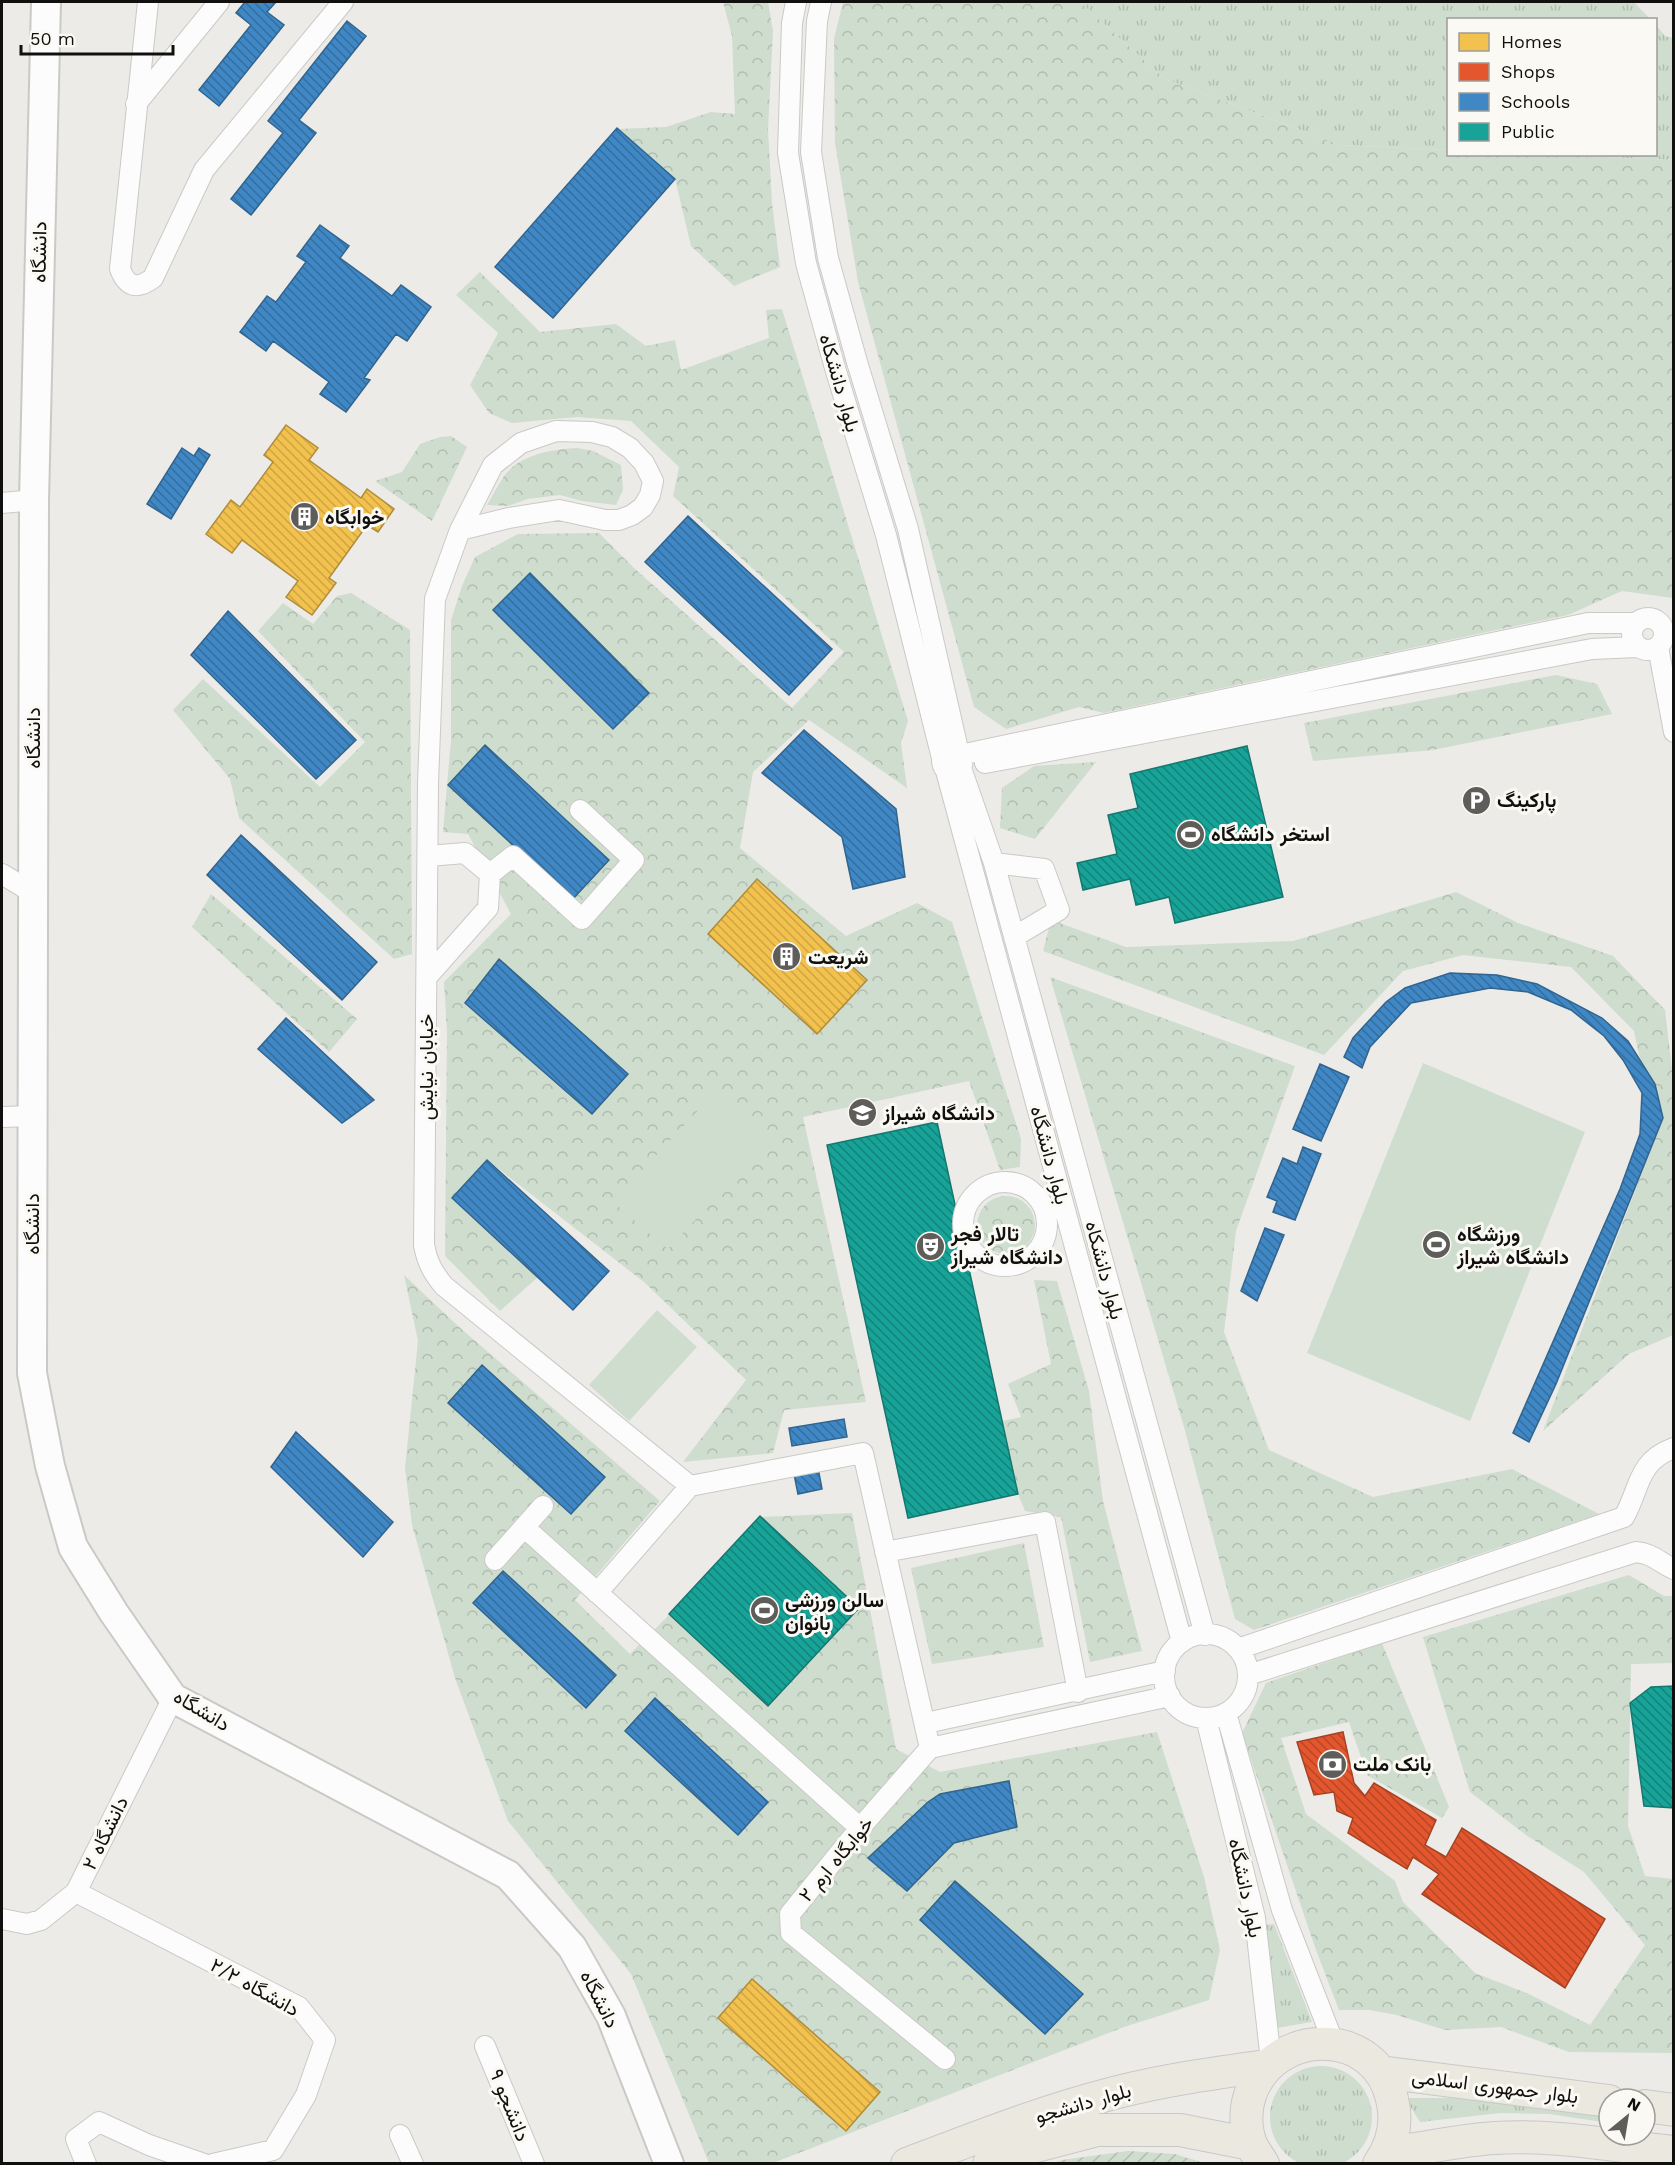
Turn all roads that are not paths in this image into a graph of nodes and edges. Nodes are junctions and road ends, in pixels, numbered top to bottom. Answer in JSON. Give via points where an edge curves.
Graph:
{"nodes":[{"id":1,"x":46,"y":2,"type":"edge"},
{"id":2,"x":148,"y":2,"type":"edge"},
{"id":3,"x":219,"y":2,"type":"edge"},
{"id":4,"x":343,"y":2,"type":"edge"},
{"id":5,"x":784,"y":2,"type":"edge"},
{"id":6,"x":796,"y":2,"type":"edge"},
{"id":7,"x":821,"y":2,"type":"edge"},
{"id":8,"x":792,"y":23,"type":"junction"},
{"id":9,"x":136,"y":104,"type":"junction"},
{"id":10,"x":33,"y":500,"type":"junction"},
{"id":11,"x":2,"y":503,"type":"edge"},
{"id":12,"x":460,"y":530,"type":"junction"},
{"id":13,"x":1635,"y":623,"type":"junction"},
{"id":14,"x":1666,"y":623,"type":"edge"},
{"id":15,"x":1664,"y":645,"type":"edge"},
{"id":16,"x":1637,"y":647,"type":"junction"},
{"id":17,"x":1674,"y":732,"type":"edge"},
{"id":18,"x":1040,"y":745,"type":"junction"},
{"id":19,"x":955,"y":762,"type":"junction"},
{"id":20,"x":580,"y":810,"type":"dead end"},
{"id":21,"x":428,"y":856,"type":"junction"},
{"id":22,"x":994,"y":863,"type":"junction"},
{"id":23,"x":2,"y":874,"type":"edge"},
{"id":24,"x":490,"y":874,"type":"junction"},
{"id":25,"x":33,"y":893,"type":"junction"},
{"id":26,"x":1014,"y":937,"type":"junction"},
{"id":27,"x":427,"y":977,"type":"junction"},
{"id":28,"x":32,"y":1116,"type":"junction"},
{"id":29,"x":2,"y":1117,"type":"edge"},
{"id":30,"x":1014,"y":1265,"type":"joint"},
{"id":31,"x":1674,"y":1448,"type":"edge"},
{"id":32,"x":690,"y":1486,"type":"junction"},
{"id":33,"x":543,"y":1506,"type":"dead end"},
{"id":34,"x":524,"y":1527,"type":"junction"},
{"id":35,"x":885,"y":1552,"type":"junction"},
{"id":36,"x":495,"y":1560,"type":"dead end"},
{"id":37,"x":1674,"y":1569,"type":"edge"},
{"id":38,"x":597,"y":1593,"type":"junction"},
{"id":39,"x":1205,"y":1635,"type":"junction"},
{"id":40,"x":1182,"y":1642,"type":"junction"},
{"id":41,"x":1238,"y":1649,"type":"junction"},
{"id":42,"x":1165,"y":1671,"type":"junction"},
{"id":43,"x":1248,"y":1675,"type":"junction"},
{"id":44,"x":1078,"y":1692,"type":"junction"},
{"id":45,"x":1170,"y":1696,"type":"junction"},
{"id":46,"x":173,"y":1698,"type":"junction"},
{"id":47,"x":1226,"y":1713,"type":"junction"},
{"id":48,"x":1206,"y":1718,"type":"junction"},
{"id":49,"x":926,"y":1723,"type":"junction"},
{"id":50,"x":930,"y":1748,"type":"junction"},
{"id":51,"x":860,"y":1828,"type":"junction"},
{"id":52,"x":76,"y":1892,"type":"junction"},
{"id":53,"x":1282,"y":1910,"type":"junction"},
{"id":54,"x":2,"y":1918,"type":"edge"},
{"id":55,"x":1256,"y":1918,"type":"junction"},
{"id":56,"x":1334,"y":2044,"type":"junction"},
{"id":57,"x":485,"y":2046,"type":"dead end"},
{"id":58,"x":945,"y":2059,"type":"dead end"},
{"id":59,"x":1269,"y":2064,"type":"junction"},
{"id":60,"x":1380,"y":2072,"type":"junction"},
{"id":61,"x":1597,"y":2099,"type":"edge"},
{"id":62,"x":1657,"y":2108,"type":"edge"},
{"id":63,"x":1674,"y":2110,"type":"edge"},
{"id":64,"x":400,"y":2135,"type":"dead end"},
{"id":65,"x":76,"y":2139,"type":"junction"},
{"id":66,"x":1674,"y":2152,"type":"edge"},
{"id":67,"x":1257,"y":2154,"type":"edge"},
{"id":68,"x":1628,"y":2156,"type":"edge"},
{"id":69,"x":1383,"y":2158,"type":"edge"},
{"id":70,"x":68,"y":2163,"type":"edge"},
{"id":71,"x":86,"y":2163,"type":"edge"},
{"id":72,"x":204,"y":2163,"type":"edge"},
{"id":73,"x":213,"y":2163,"type":"edge"},
{"id":74,"x":413,"y":2163,"type":"edge"},
{"id":75,"x":534,"y":2163,"type":"edge"},
{"id":76,"x":669,"y":2163,"type":"edge"},
{"id":77,"x":907,"y":2163,"type":"edge"},
{"id":78,"x":989,"y":2163,"type":"edge"}],
"edges":[{"from":1,"to":10,"type":"street","name":"دانشگاه"},
{"from":2,"to":9,"type":"street"},
{"from":3,"to":9,"type":"street"},
{"from":4,"to":9,"type":"street","via":[[204,170],[153,278],[133,285],[124,279],[120,269]]},
{"from":5,"to":8,"type":"street"},
{"from":6,"to":8,"type":"street","name":"بلوار دانشکاه"},
{"from":7,"to":19,"type":"street","name":"بلوار دانشکاه","via":[[811,152],[828,258],[908,529]]},
{"from":8,"to":19,"type":"street","name":"بلوار دانشکاه","via":[[788,153],[806,263]]},
{"from":10,"to":11,"type":"street"},
{"from":10,"to":25,"type":"street","name":"دانشگاه"},
{"from":12,"to":12,"type":"street","name":"خیابان نیایش","via":[[559,510],[619,520],[643,507],[653,481],[644,463],[612,437],[556,431],[521,443],[493,465]]},
{"from":12,"to":21,"type":"street","name":"خیابان نیایش","via":[[435,598]]},
{"from":13,"to":14,"type":"street","via":[[1645,618]]},
{"from":13,"to":16,"type":"street","via":[[1632,638]]},
{"from":13,"to":18,"type":"street","via":[[1588,623]]},
{"from":14,"to":15,"type":"street"},
{"from":15,"to":16,"type":"street","via":[[1648,650]]},
{"from":15,"to":17,"type":"street"},
{"from":16,"to":18,"type":"street","via":[[1592,649]]},
{"from":18,"to":19,"type":"street"},
{"from":19,"to":22,"type":"street","name":"بلوار دانشکاه"},
{"from":19,"to":40,"type":"street","name":"بلوار دانشگاه"},
{"from":20,"to":24,"type":"street","via":[[634,860],[582,919],[513,856]]},
{"from":21,"to":24,"type":"street","via":[[465,853]]},
{"from":21,"to":27,"type":"street","name":"خیابان نیایش"},
{"from":22,"to":26,"type":"street","name":"بلوار دانشکاه"},
{"from":22,"to":26,"type":"street","via":[[1044,869],[1059,910]]},
{"from":23,"to":25,"type":"street"},
{"from":24,"to":27,"type":"street","via":[[488,908]]},
{"from":25,"to":28,"type":"street","name":"دانشگاه"},
{"from":26,"to":39,"type":"street","name":"بلوار دانشکاه"},
{"from":27,"to":32,"type":"street","name":"خیابان نیایش","via":[[424,1245],[434,1274]]},
{"from":28,"to":29,"type":"street"},
{"from":28,"to":46,"type":"street","name":"دانشگاه","via":[[32,1373],[50,1466],[73,1547]]},
{"from":30,"to":30,"type":"street","via":[[1037,1252],[1044,1241],[1046,1215],[1031,1190],[1018,1183],[989,1184],[967,1204],[962,1218],[963,1233],[968,1246],[988,1263]]},
{"from":31,"to":41,"type":"street","via":[[1653,1459],[1642,1472],[1624,1517]]},
{"from":32,"to":35,"type":"street","via":[[864,1453]]},
{"from":32,"to":38,"type":"street"},
{"from":33,"to":34,"type":"street"},
{"from":34,"to":36,"type":"street"},
{"from":34,"to":38,"type":"street"},
{"from":35,"to":44,"type":"street","via":[[1045,1522]]},
{"from":35,"to":49,"type":"street"},
{"from":37,"to":43,"type":"street","via":[[1650,1554],[1636,1552]]},
{"from":38,"to":51,"type":"street"},
{"from":39,"to":40,"type":"street"},
{"from":39,"to":41,"type":"street","via":[[1218,1636]]},
{"from":40,"to":42,"type":"street"},
{"from":41,"to":43,"type":"street"},
{"from":42,"to":44,"type":"street"},
{"from":42,"to":45,"type":"street"},
{"from":43,"to":47,"type":"street","via":[[1242,1697]]},
{"from":44,"to":49,"type":"street"},
{"from":45,"to":48,"type":"street","via":[[1185,1712]]},
{"from":45,"to":50,"type":"street"},
{"from":46,"to":52,"type":"street","name":"۲ دانشگاه"},
{"from":46,"to":76,"type":"street","name":"دانشگاه","via":[[508,1875],[572,1947],[611,2016]]},
{"from":47,"to":48,"type":"street"},
{"from":47,"to":53,"type":"street","name":"بلوار دانشگاه"},
{"from":48,"to":55,"type":"street","name":"بلوار دانشگاه"},
{"from":49,"to":50,"type":"street"},
{"from":50,"to":51,"type":"street","name":"خوابگاه ارم ۲"},
{"from":51,"to":58,"type":"street","name":"خوابگاه ارم ۲","via":[[790,1914],[791,1933]]},
{"from":52,"to":54,"type":"street","name":"۲ دانشگاه","via":[[41,1920],[27,1924]]},
{"from":52,"to":73,"type":"street","name":"۲/۲ دانشگاه","via":[[299,2007],[325,2040],[306,2095],[273,2150]]},
{"from":53,"to":55,"type":"street"},
{"from":53,"to":56,"type":"street","name":"بلوار دانشگاه"},
{"from":55,"to":59,"type":"street","name":"بلوار دانشگاه"},
{"from":56,"to":59,"type":"main road","via":[[1301,2046]]},
{"from":56,"to":60,"type":"main road","via":[[1360,2054]]},
{"from":57,"to":75,"type":"street","name":"۹ دانشجو"},
{"from":59,"to":67,"type":"main road","via":[[1254,2083],[1248,2103],[1246,2123]]},
{"from":59,"to":77,"type":"main road","name":"بلوار دانشجو","via":[[1113,2093]]},
{"from":60,"to":61,"type":"main road","name":"بلوار جمهوری اسلامی"},
{"from":60,"to":69,"type":"main road","via":[[1395,2112],[1394,2133]]},
{"from":62,"to":63,"type":"main road"},
{"from":64,"to":74,"type":"street"},
{"from":65,"to":70,"type":"street"},
{"from":65,"to":71,"type":"street"},
{"from":65,"to":72,"type":"street","via":[[99,2122],[149,2145]]},
{"from":66,"to":68,"type":"main road"},
{"from":67,"to":78,"type":"main road","name":"بلوار دانشجو","via":[[1179,2130],[1097,2130]]},
{"from":68,"to":69,"type":"main road","via":[[1536,2137],[1448,2142]]}]}
